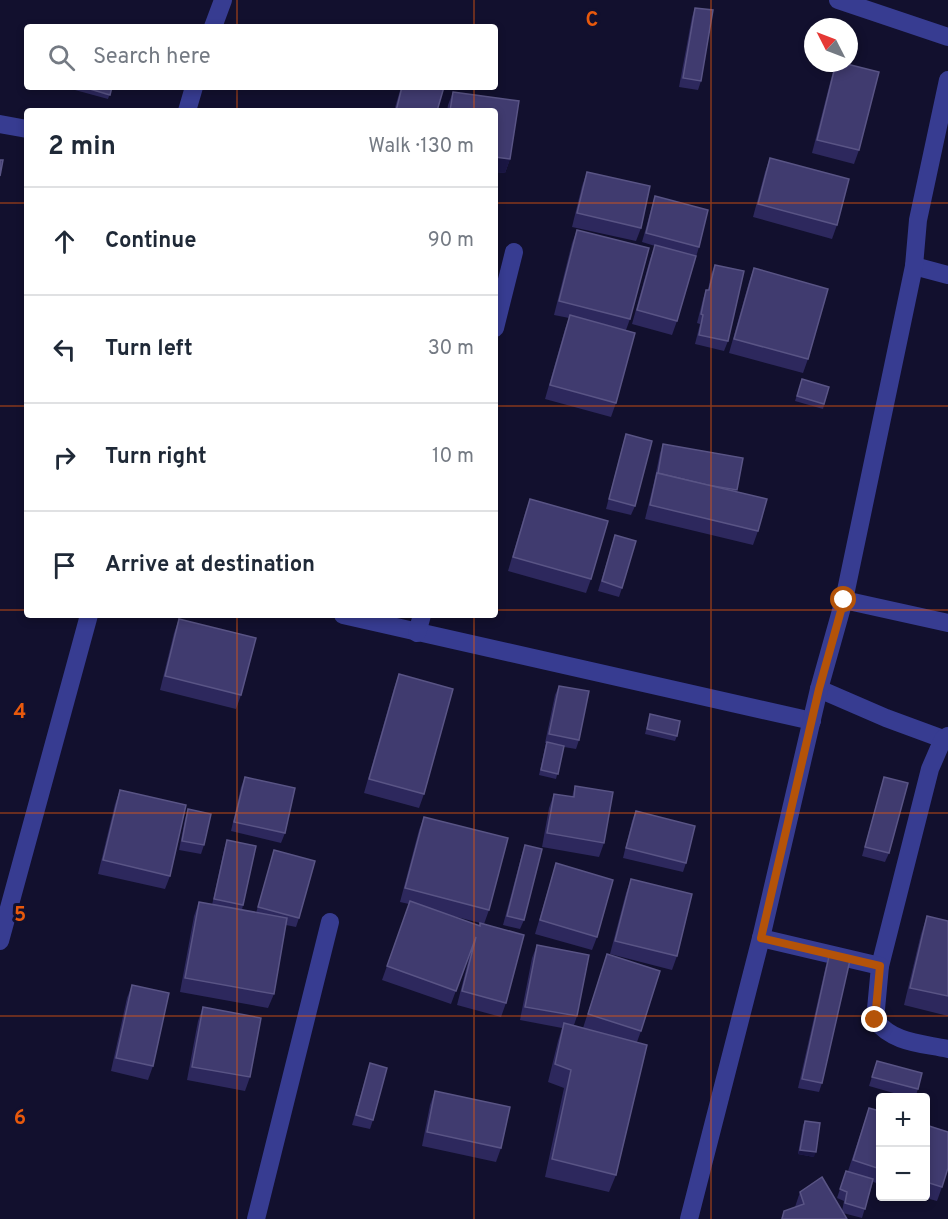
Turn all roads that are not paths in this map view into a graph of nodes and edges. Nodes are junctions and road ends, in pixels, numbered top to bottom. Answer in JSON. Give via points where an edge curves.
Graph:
{"nodes":[{"id":1,"x":223,"y":0,"type":"edge"},
{"id":2,"x":838,"y":0,"type":"edge"},
{"id":3,"x":214,"y":24,"type":"edge"},
{"id":4,"x":948,"y":36,"type":"edge"},
{"id":5,"x":948,"y":80,"type":"edge"},
{"id":6,"x":193,"y":90,"type":"edge"},
{"id":7,"x":188,"y":108,"type":"edge"},
{"id":8,"x":0,"y":124,"type":"edge"},
{"id":9,"x":24,"y":128,"type":"edge"},
{"id":10,"x":514,"y":252,"type":"dead end"},
{"id":11,"x":914,"y":266,"type":"junction"},
{"id":12,"x":948,"y":275,"type":"edge"},
{"id":13,"x":498,"y":316,"type":"edge"},
{"id":14,"x":844,"y":600,"type":"junction"},
{"id":15,"x":88,"y":618,"type":"edge"},
{"id":16,"x":369,"y":618,"type":"edge"},
{"id":17,"x":948,"y":623,"type":"edge"},
{"id":18,"x":420,"y":624,"type":"edge"},
{"id":19,"x":819,"y":689,"type":"junction"},
{"id":20,"x":812,"y":721,"type":"junction"},
{"id":21,"x":945,"y":738,"type":"edge"},
{"id":22,"x":9,"y":871,"type":"edge"},
{"id":23,"x":330,"y":922,"type":"dead end"},
{"id":24,"x":761,"y":938,"type":"junction"},
{"id":25,"x":0,"y":941,"type":"edge"},
{"id":26,"x":880,"y":966,"type":"junction"},
{"id":27,"x":948,"y":1049,"type":"edge"},
{"id":28,"x":256,"y":1219,"type":"edge"},
{"id":29,"x":689,"y":1219,"type":"edge"}],
"edges":[{"from":1,"to":3,"type":"street"},
{"from":2,"to":4,"type":"street"},
{"from":5,"to":11,"type":"street","via":[[918,220]]},
{"from":6,"to":7,"type":"street"},
{"from":8,"to":9,"type":"street"},
{"from":10,"to":13,"type":"street"},
{"from":11,"to":12,"type":"street"},
{"from":11,"to":14,"type":"street"},
{"from":14,"to":17,"type":"street"},
{"from":14,"to":19,"type":"street"},
{"from":15,"to":22,"type":"street"},
{"from":16,"to":18,"type":"street"},
{"from":18,"to":20,"type":"street"},
{"from":19,"to":20,"type":"street"},
{"from":19,"to":21,"type":"street"},
{"from":20,"to":24,"type":"street"},
{"from":21,"to":26,"type":"street","via":[[930,769]]},
{"from":22,"to":25,"type":"street"},
{"from":23,"to":28,"type":"street"},
{"from":24,"to":26,"type":"street"},
{"from":24,"to":29,"type":"street"},
{"from":26,"to":27,"type":"street","via":[[875,1020],[883,1030],[894,1038]]}]}
